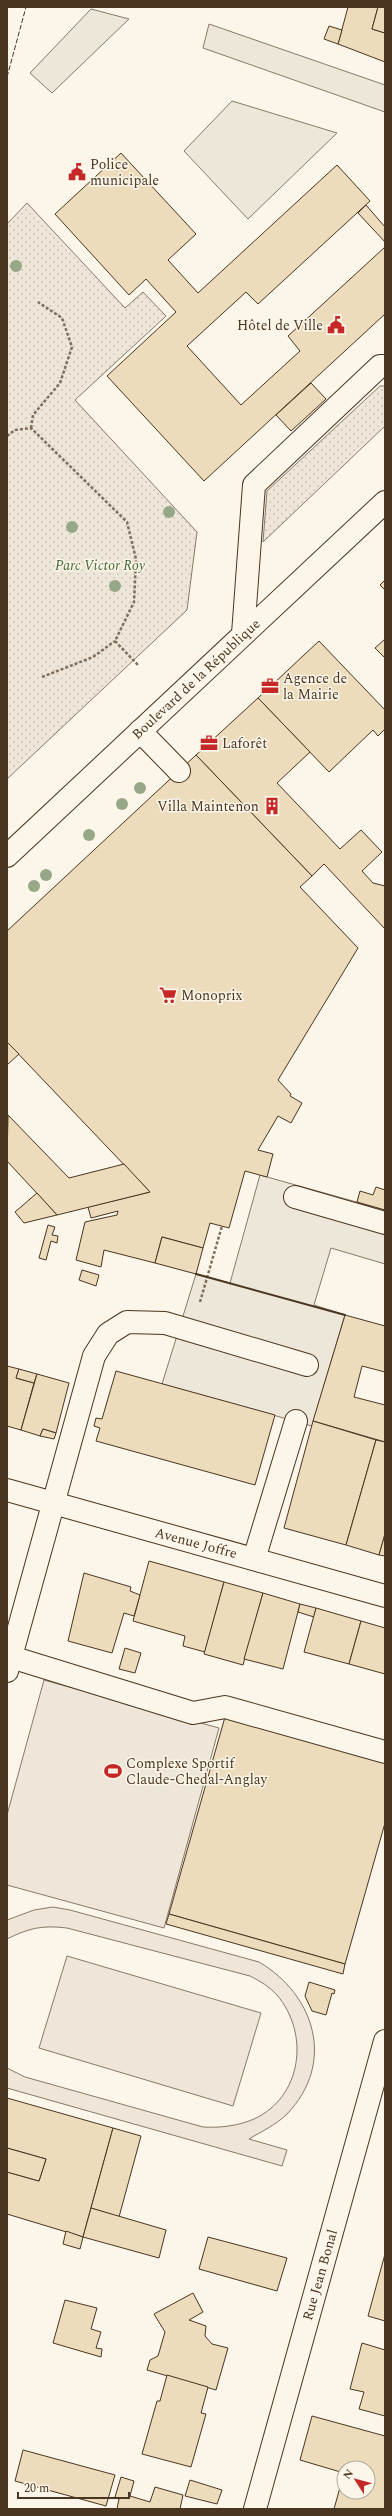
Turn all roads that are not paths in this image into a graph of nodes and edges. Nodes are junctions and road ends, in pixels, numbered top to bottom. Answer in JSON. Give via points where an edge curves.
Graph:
{"nodes":[{"id":1,"x":385,"y":366,"type":"edge"},
{"id":2,"x":385,"y":502,"type":"edge"},
{"id":3,"x":243,"y":634,"type":"junction"},
{"id":4,"x":140,"y":731,"type":"junction"},
{"id":5,"x":179,"y":771,"type":"dead end"},
{"id":6,"x":7,"y":856,"type":"edge"},
{"id":7,"x":295,"y":1198,"type":"dead end"},
{"id":8,"x":385,"y":1223,"type":"edge"},
{"id":9,"x":307,"y":1365,"type":"dead end"},
{"id":10,"x":296,"y":1421,"type":"dead end"},
{"id":11,"x":7,"y":1490,"type":"edge"},
{"id":12,"x":54,"y":1504,"type":"junction"},
{"id":13,"x":254,"y":1559,"type":"junction"},
{"id":14,"x":385,"y":1596,"type":"edge"},
{"id":15,"x":9,"y":1664,"type":"edge"},
{"id":16,"x":385,"y":1752,"type":"edge"},
{"id":17,"x":385,"y":2041,"type":"edge"},
{"id":18,"x":255,"y":2509,"type":"edge"}],
"edges":[{"from":1,"to":3,"type":"street","via":[[380,366],[254,485]]},
{"from":2,"to":3,"type":"street","name":"Boulevard de la République"},
{"from":3,"to":4,"type":"street","name":"Boulevard de la République"},
{"from":4,"to":5,"type":"street"},
{"from":4,"to":6,"type":"street","name":"Boulevard de la République"},
{"from":7,"to":8,"type":"street"},
{"from":9,"to":12,"type":"street","via":[[165,1323],[127,1322],[108,1334],[94,1356]]},
{"from":10,"to":13,"type":"street"},
{"from":11,"to":12,"type":"street","name":"Avenue Joffre"},
{"from":12,"to":13,"type":"street","name":"Avenue Joffre"},
{"from":12,"to":15,"type":"street"},
{"from":13,"to":14,"type":"street","name":"Avenue Joffre"},
{"from":15,"to":16,"type":"street","via":[[193,1713],[225,1707]]},
{"from":17,"to":18,"type":"street","name":"Rue Jean Bonal"}]}
